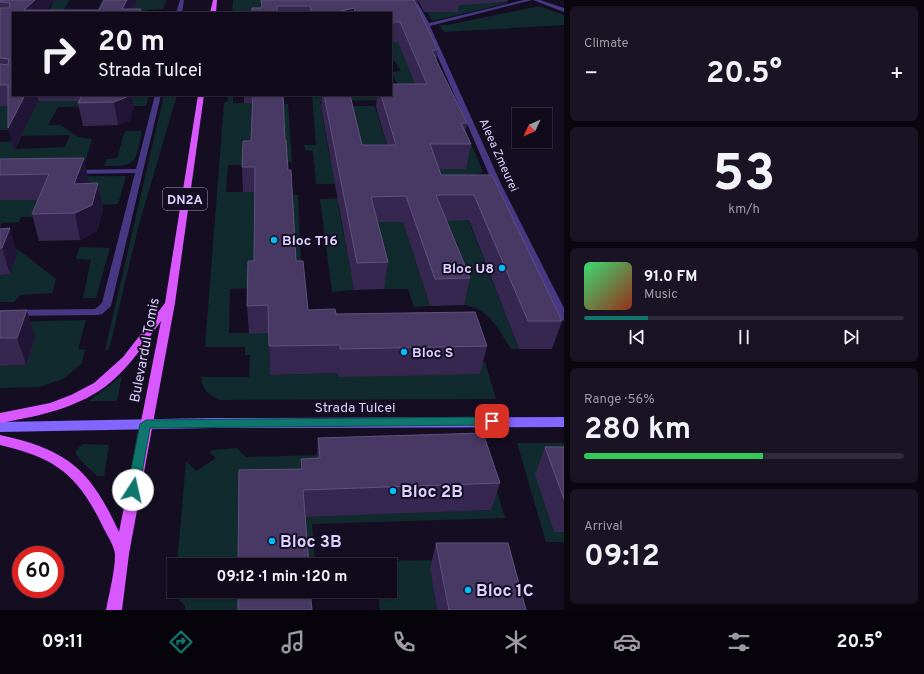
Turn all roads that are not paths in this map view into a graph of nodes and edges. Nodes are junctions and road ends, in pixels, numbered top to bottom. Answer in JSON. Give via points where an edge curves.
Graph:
{"nodes":[{"id":1,"x":182,"y":0,"type":"edge"},
{"id":2,"x":216,"y":0,"type":"edge"},
{"id":3,"x":414,"y":0,"type":"edge"},
{"id":4,"x":530,"y":0,"type":"edge"},
{"id":5,"x":535,"y":0,"type":"edge"},
{"id":6,"x":564,"y":10,"type":"edge"},
{"id":7,"x":179,"y":12,"type":"edge"},
{"id":8,"x":214,"y":12,"type":"edge"},
{"id":9,"x":427,"y":25,"type":"junction"},
{"id":10,"x":158,"y":96,"type":"edge"},
{"id":11,"x":201,"y":96,"type":"edge"},
{"id":12,"x":140,"y":171,"type":"junction"},
{"id":13,"x":68,"y":172,"type":"edge"},
{"id":14,"x":170,"y":303,"type":"junction"},
{"id":15,"x":0,"y":313,"type":"edge"},
{"id":16,"x":564,"y":318,"type":"edge"},
{"id":17,"x":0,"y":418,"type":"edge"},
{"id":18,"x":564,"y":422,"type":"edge"},
{"id":19,"x":146,"y":424,"type":"junction"},
{"id":20,"x":0,"y":427,"type":"edge"},
{"id":21,"x":0,"y":440,"type":"edge"},
{"id":22,"x":122,"y":554,"type":"junction"},
{"id":23,"x":114,"y":610,"type":"edge"}],
"edges":[{"from":1,"to":7,"type":"street"},
{"from":2,"to":8,"type":"main road"},
{"from":3,"to":9,"type":"street","name":"Aleea Zmeurei"},
{"from":4,"to":9,"type":"street"},
{"from":5,"to":6,"type":"street"},
{"from":9,"to":16,"type":"street","name":"Aleea Zmeurei","via":[[498,186]]},
{"from":10,"to":12,"type":"street"},
{"from":11,"to":14,"type":"main road","name":"Bulevardul Tomis","number":"DN2A"},
{"from":12,"to":13,"type":"street"},
{"from":12,"to":15,"type":"street","via":[[107,304],[98,312]]},
{"from":14,"to":17,"type":"main road","via":[[122,363],[100,385],[55,406]]},
{"from":14,"to":19,"type":"main road","name":"Bulevardul Tomis","number":"DN2A"},
{"from":18,"to":19,"type":"street","name":"Strada Tulcei"},
{"from":19,"to":20,"type":"street","name":"Strada Tulcei"},
{"from":19,"to":22,"type":"main road","name":"Bulevardul Tomis","number":"DN2A"},
{"from":21,"to":22,"type":"main road","via":[[33,447],[76,471],[105,516]]},
{"from":22,"to":23,"type":"main road","name":"Bulevardul Tomis","number":"DN2A"}]}
